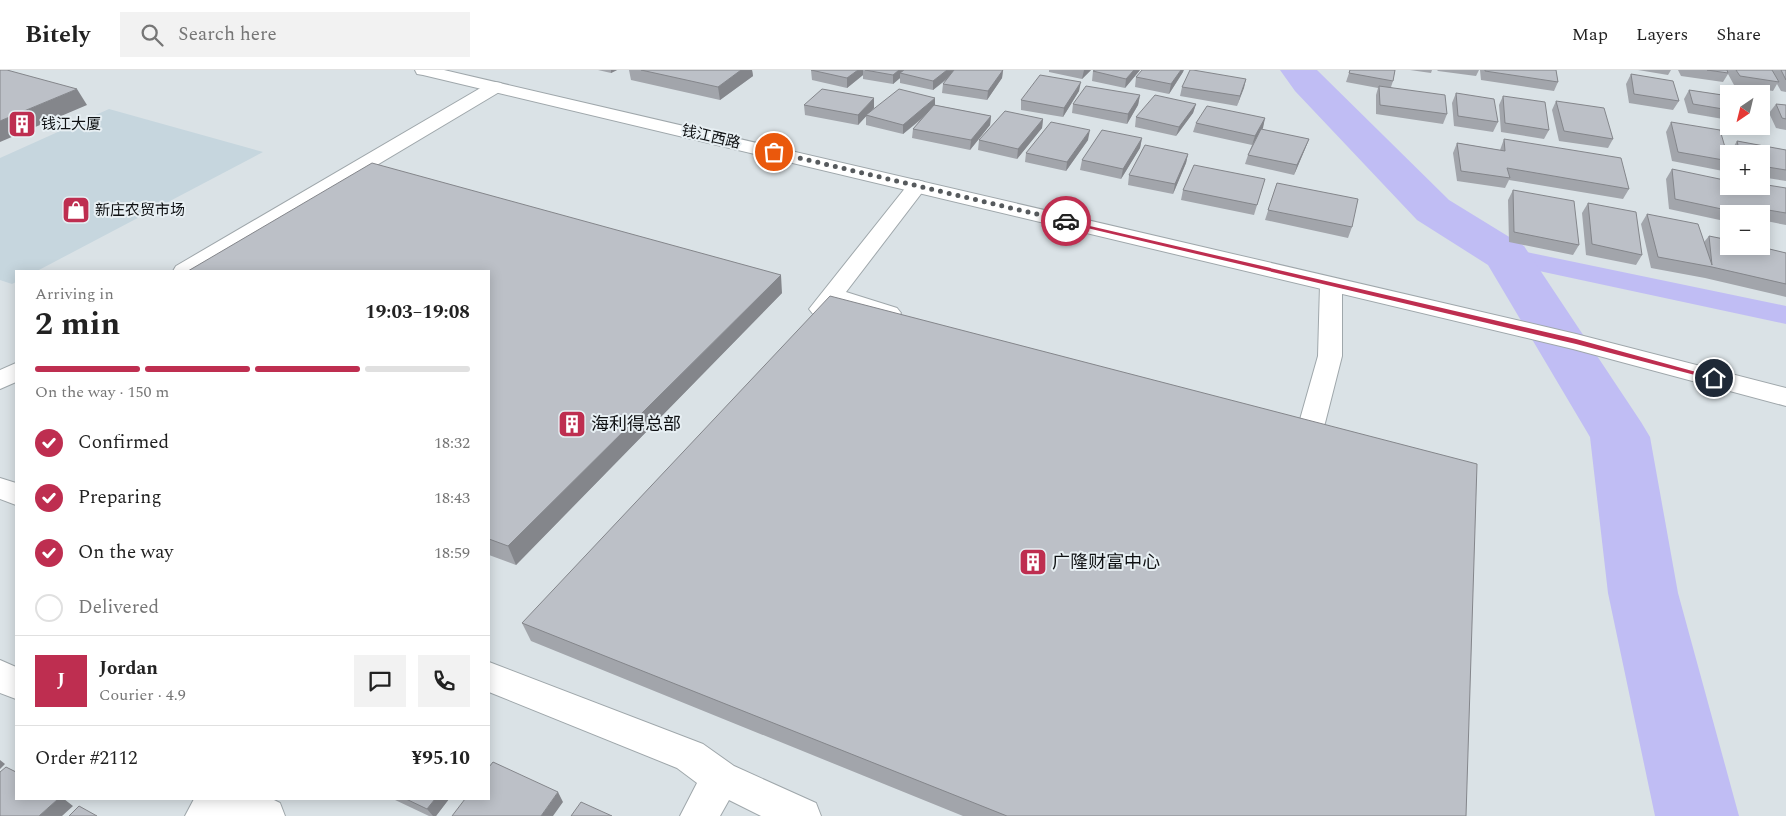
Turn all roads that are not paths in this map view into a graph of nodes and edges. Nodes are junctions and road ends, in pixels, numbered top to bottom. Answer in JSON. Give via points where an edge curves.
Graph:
{"nodes":[{"id":1,"x":424,"y":70,"type":"edge"},
{"id":2,"x":495,"y":87,"type":"junction"},
{"id":3,"x":916,"y":186,"type":"junction"},
{"id":4,"x":186,"y":270,"type":"edge"},
{"id":5,"x":1331,"y":285,"type":"junction"},
{"id":6,"x":833,"y":296,"type":"junction"},
{"id":7,"x":909,"y":319,"type":"edge"},
{"id":8,"x":806,"y":326,"type":"edge"},
{"id":9,"x":15,"y":372,"type":"edge"},
{"id":10,"x":0,"y":381,"type":"edge"},
{"id":11,"x":1786,"y":397,"type":"edge"},
{"id":12,"x":1284,"y":416,"type":"edge"},
{"id":13,"x":1312,"y":423,"type":"junction"},
{"id":14,"x":1338,"y":434,"type":"edge"},
{"id":15,"x":0,"y":488,"type":"edge"},
{"id":16,"x":15,"y":494,"type":"edge"},
{"id":17,"x":0,"y":675,"type":"edge"},
{"id":18,"x":490,"y":678,"type":"edge"},
{"id":19,"x":15,"y":683,"type":"edge"},
{"id":20,"x":721,"y":778,"type":"junction"},
{"id":21,"x":219,"y":800,"type":"edge"},
{"id":22,"x":235,"y":800,"type":"edge"},
{"id":23,"x":204,"y":816,"type":"edge"},
{"id":24,"x":266,"y":816,"type":"edge"},
{"id":25,"x":699,"y":816,"type":"edge"},
{"id":26,"x":802,"y":816,"type":"edge"}],
"edges":[{"from":1,"to":2,"type":"main road","name":"钱江西路"},
{"from":2,"to":3,"type":"main road","name":"钱江西路"},
{"from":2,"to":4,"type":"main road"},
{"from":3,"to":5,"type":"main road","name":"钱江西路"},
{"from":3,"to":6,"type":"main road"},
{"from":5,"to":11,"type":"main road","name":"钱江西路","via":[[1576,342]]},
{"from":5,"to":13,"type":"main road","via":[[1330,356]]},
{"from":6,"to":7,"type":"main road"},
{"from":6,"to":8,"type":"main road"},
{"from":9,"to":10,"type":"main road"},
{"from":12,"to":13,"type":"main road"},
{"from":13,"to":14,"type":"main road"},
{"from":15,"to":16,"type":"main road"},
{"from":17,"to":19,"type":"main road"},
{"from":18,"to":20,"type":"main road","via":[[690,756]]},
{"from":20,"to":25,"type":"main road"},
{"from":20,"to":26,"type":"main road"},
{"from":21,"to":23,"type":"main road"},
{"from":22,"to":24,"type":"main road"}]}
